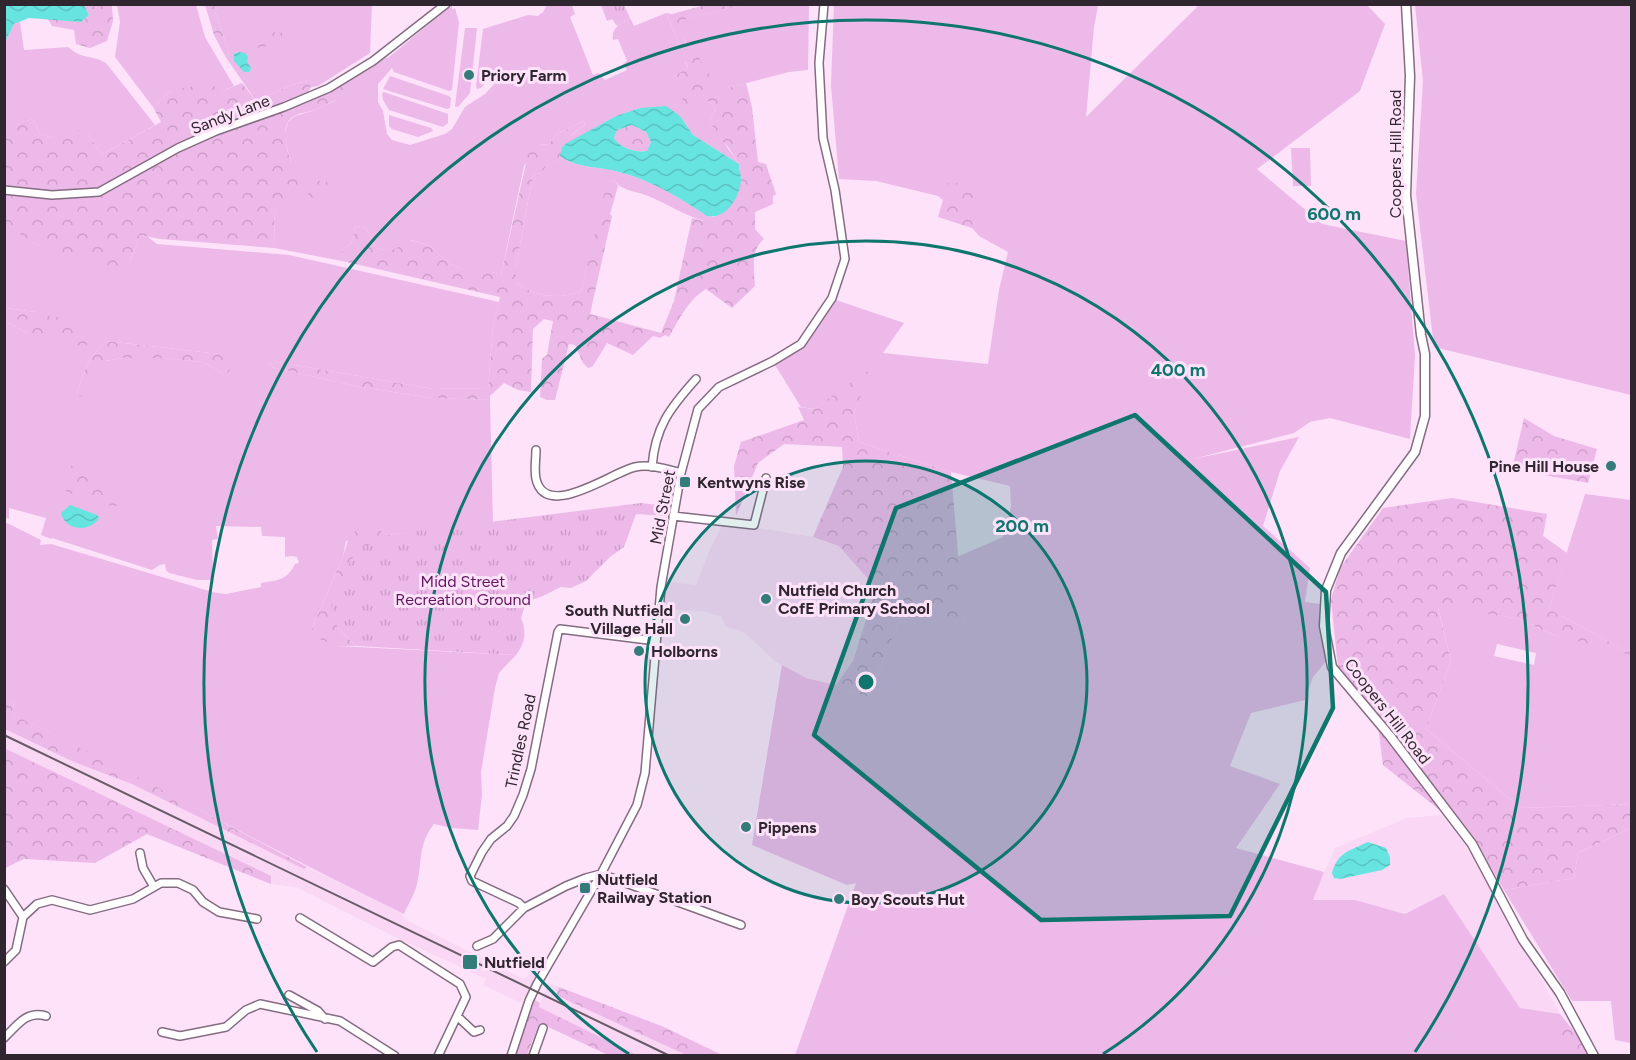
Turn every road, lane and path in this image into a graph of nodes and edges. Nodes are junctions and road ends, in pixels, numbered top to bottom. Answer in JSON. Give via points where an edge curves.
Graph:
{"nodes":[{"id":1,"x":446,"y":4,"type":"edge"},
{"id":2,"x":824,"y":4,"type":"edge"},
{"id":3,"x":1406,"y":4,"type":"edge"},
{"id":4,"x":4,"y":190,"type":"edge"},
{"id":5,"x":696,"y":379,"type":"dead end"},
{"id":6,"x":536,"y":450,"type":"dead end"},
{"id":7,"x":652,"y":467,"type":"junction"},
{"id":8,"x":681,"y":473,"type":"junction"},
{"id":9,"x":766,"y":478,"type":"dead end"},
{"id":10,"x":673,"y":516,"type":"junction"},
{"id":11,"x":656,"y":642,"type":"junction"},
{"id":12,"x":140,"y":853,"type":"dead end"},
{"id":13,"x":602,"y":874,"type":"junction"},
{"id":14,"x":154,"y":887,"type":"junction"},
{"id":15,"x":5,"y":889,"type":"edge"},
{"id":16,"x":524,"y":908,"type":"junction"},
{"id":17,"x":23,"y":917,"type":"junction"},
{"id":18,"x":300,"y":918,"type":"dead end"},
{"id":19,"x":257,"y":919,"type":"dead end"},
{"id":20,"x":741,"y":925,"type":"dead end"},
{"id":21,"x":477,"y":945,"type":"dead end"},
{"id":22,"x":4,"y":962,"type":"edge"},
{"id":23,"x":289,"y":995,"type":"dead end"},
{"id":24,"x":46,"y":1016,"type":"dead end"},
{"id":25,"x":457,"y":1016,"type":"junction"},
{"id":26,"x":325,"y":1019,"type":"junction"},
{"id":27,"x":543,"y":1028,"type":"dead end"},
{"id":28,"x":480,"y":1030,"type":"dead end"},
{"id":29,"x":162,"y":1032,"type":"dead end"},
{"id":30,"x":4,"y":1038,"type":"edge"},
{"id":31,"x":395,"y":1056,"type":"edge"},
{"id":32,"x":438,"y":1056,"type":"edge"},
{"id":33,"x":511,"y":1056,"type":"edge"},
{"id":34,"x":533,"y":1056,"type":"edge"},
{"id":35,"x":1594,"y":1056,"type":"edge"}],
"edges":[{"from":1,"to":4,"type":"street","name":"Sandy Lane","via":[[373,61],[328,88],[178,148],[99,192],[52,195]]},
{"from":2,"to":8,"type":"street","name":"Mid Street","via":[[819,63],[823,138],[845,259],[832,298],[801,344],[719,387],[698,409]]},
{"from":3,"to":35,"type":"street","name":"Coopers Hill Road","via":[[1410,76],[1406,195],[1425,354],[1425,416],[1415,452],[1341,553],[1326,590],[1324,626],[1332,666],[1472,844],[1523,940],[1560,993]]},
{"from":5,"to":7,"type":"street","via":[[662,423]]},
{"from":6,"to":7,"type":"street","via":[[539,485],[549,495],[559,497],[622,471]]},
{"from":7,"to":8,"type":"street"},
{"from":8,"to":10,"type":"street","name":"Mid Street"},
{"from":9,"to":10,"type":"street","via":[[754,525]]},
{"from":10,"to":11,"type":"street","name":"Mid Street"},
{"from":11,"to":13,"type":"street","name":"Mid Street","via":[[645,773],[637,805]]},
{"from":11,"to":16,"type":"street","name":"Trindles Road","via":[[560,629],[558,632],[523,795],[514,816],[491,839],[471,876],[472,881]]},
{"from":12,"to":14,"type":"street"},
{"from":13,"to":16,"type":"street","via":[[576,882]]},
{"from":13,"to":20,"type":"street"},
{"from":13,"to":33,"type":"street","name":"Mid Street","via":[[529,1001]]},
{"from":14,"to":17,"type":"street","via":[[133,899],[90,910],[52,900],[37,904]]},
{"from":14,"to":19,"type":"street","via":[[178,883],[219,912]]},
{"from":15,"to":17,"type":"street"},
{"from":16,"to":21,"type":"street","via":[[493,939]]},
{"from":17,"to":22,"type":"street","via":[[16,950]]},
{"from":18,"to":25,"type":"street","via":[[373,962],[399,945],[439,969],[464,990],[466,997]]},
{"from":23,"to":26,"type":"street"},
{"from":24,"to":30,"type":"street","via":[[28,1016]]},
{"from":25,"to":28,"type":"street","via":[[474,1032]]},
{"from":25,"to":32,"type":"street"},
{"from":26,"to":29,"type":"street","via":[[260,1004],[226,1027],[180,1036]]},
{"from":26,"to":31,"type":"street","via":[[340,1021]]},
{"from":27,"to":34,"type":"street"}]}
